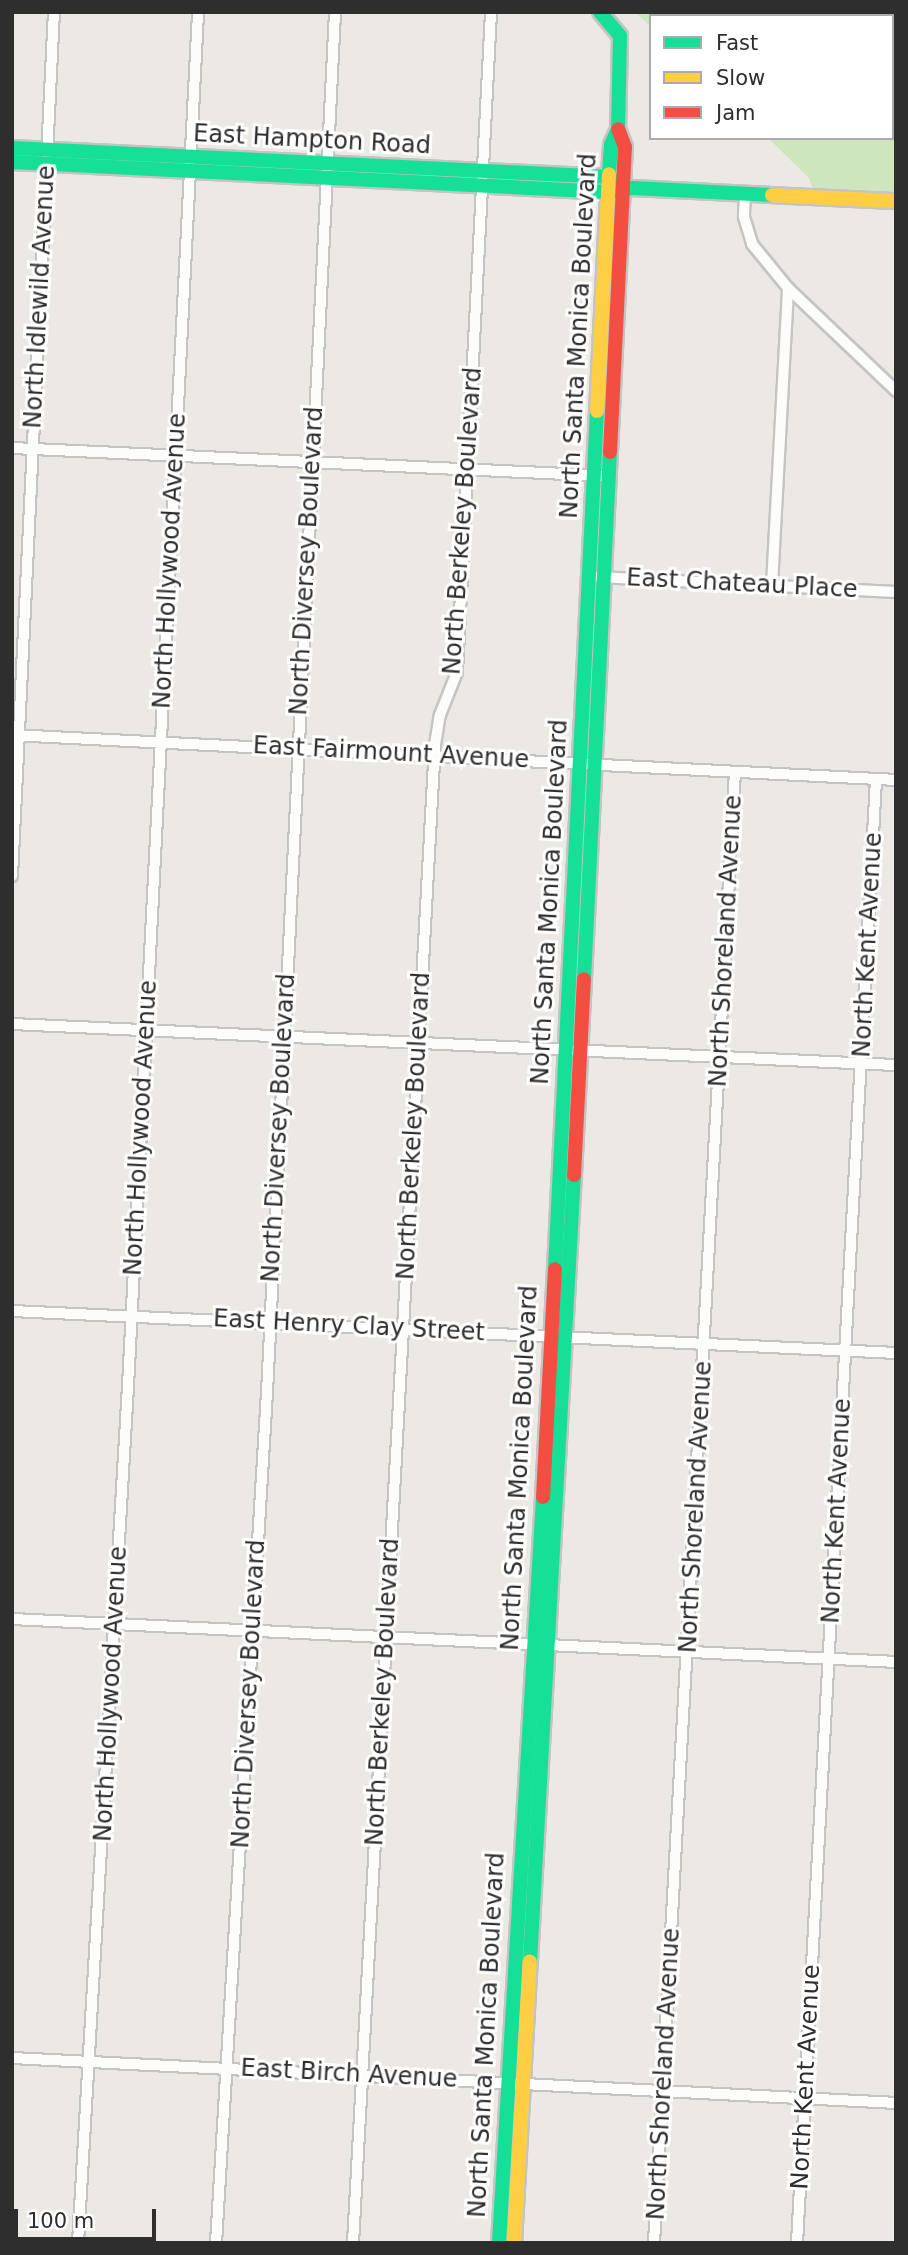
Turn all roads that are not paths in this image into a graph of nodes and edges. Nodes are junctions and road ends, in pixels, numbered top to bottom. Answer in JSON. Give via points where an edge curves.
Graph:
{"nodes":[{"id":1,"x":54,"y":12,"type":"edge"},
{"id":2,"x":198,"y":12,"type":"edge"},
{"id":3,"x":335,"y":12,"type":"edge"},
{"id":4,"x":491,"y":12,"type":"edge"},
{"id":5,"x":600,"y":12,"type":"edge"},
{"id":6,"x":618,"y":129,"type":"junction"},
{"id":7,"x":12,"y":148,"type":"edge"},
{"id":8,"x":47,"y":157,"type":"junction"},
{"id":9,"x":12,"y":162,"type":"edge"},
{"id":10,"x":190,"y":163,"type":"junction"},
{"id":11,"x":327,"y":163,"type":"junction"},
{"id":12,"x":482,"y":171,"type":"junction"},
{"id":13,"x":562,"y":174,"type":"junction"},
{"id":14,"x":326,"y":178,"type":"junction"},
{"id":15,"x":609,"y":184,"type":"junction"},
{"id":16,"x":482,"y":187,"type":"junction"},
{"id":17,"x":623,"y":188,"type":"junction"},
{"id":18,"x":562,"y":190,"type":"junction"},
{"id":19,"x":745,"y":195,"type":"junction"},
{"id":20,"x":896,"y":201,"type":"edge"},
{"id":21,"x":788,"y":288,"type":"junction"},
{"id":22,"x":896,"y":391,"type":"edge"},
{"id":23,"x":12,"y":448,"type":"edge"},
{"id":24,"x":32,"y":449,"type":"junction"},
{"id":25,"x":176,"y":456,"type":"junction"},
{"id":26,"x":313,"y":462,"type":"junction"},
{"id":27,"x":468,"y":470,"type":"junction"},
{"id":28,"x":601,"y":476,"type":"junction"},
{"id":29,"x":596,"y":577,"type":"junction"},
{"id":30,"x":772,"y":585,"type":"junction"},
{"id":31,"x":896,"y":592,"type":"edge"},
{"id":32,"x":15,"y":736,"type":"edge"},
{"id":33,"x":160,"y":742,"type":"junction"},
{"id":34,"x":298,"y":748,"type":"junction"},
{"id":35,"x":434,"y":755,"type":"junction"},
{"id":36,"x":587,"y":763,"type":"junction"},
{"id":37,"x":734,"y":772,"type":"junction"},
{"id":38,"x":876,"y":779,"type":"junction"},
{"id":39,"x":896,"y":780,"type":"edge"},
{"id":40,"x":12,"y":876,"type":"edge"},
{"id":41,"x":12,"y":1024,"type":"edge"},
{"id":42,"x":147,"y":1031,"type":"junction"},
{"id":43,"x":283,"y":1037,"type":"junction"},
{"id":44,"x":418,"y":1041,"type":"junction"},
{"id":45,"x":565,"y":1048,"type":"junction"},
{"id":46,"x":580,"y":1049,"type":"junction"},
{"id":47,"x":720,"y":1056,"type":"junction"},
{"id":48,"x":862,"y":1063,"type":"junction"},
{"id":49,"x":896,"y":1065,"type":"edge"},
{"id":50,"x":12,"y":1311,"type":"edge"},
{"id":51,"x":132,"y":1316,"type":"junction"},
{"id":52,"x":270,"y":1323,"type":"junction"},
{"id":53,"x":404,"y":1329,"type":"junction"},
{"id":54,"x":559,"y":1336,"type":"junction"},
{"id":55,"x":705,"y":1344,"type":"junction"},
{"id":56,"x":846,"y":1351,"type":"junction"},
{"id":57,"x":896,"y":1353,"type":"edge"},
{"id":58,"x":12,"y":1619,"type":"edge"},
{"id":59,"x":115,"y":1625,"type":"junction"},
{"id":60,"x":251,"y":1631,"type":"junction"},
{"id":61,"x":386,"y":1637,"type":"junction"},
{"id":62,"x":532,"y":1644,"type":"junction"},
{"id":63,"x":548,"y":1645,"type":"junction"},
{"id":64,"x":689,"y":1651,"type":"junction"},
{"id":65,"x":829,"y":1659,"type":"junction"},
{"id":66,"x":896,"y":1662,"type":"edge"},
{"id":67,"x":12,"y":2058,"type":"edge"},
{"id":68,"x":89,"y":2061,"type":"junction"},
{"id":69,"x":227,"y":2069,"type":"junction"},
{"id":70,"x":363,"y":2074,"type":"junction"},
{"id":71,"x":508,"y":2082,"type":"junction"},
{"id":72,"x":523,"y":2082,"type":"junction"},
{"id":73,"x":663,"y":2090,"type":"junction"},
{"id":74,"x":805,"y":2098,"type":"junction"},
{"id":75,"x":896,"y":2103,"type":"edge"},
{"id":76,"x":78,"y":2243,"type":"edge"},
{"id":77,"x":216,"y":2243,"type":"edge"},
{"id":78,"x":353,"y":2243,"type":"edge"},
{"id":79,"x":499,"y":2243,"type":"edge"},
{"id":80,"x":514,"y":2243,"type":"edge"},
{"id":81,"x":654,"y":2243,"type":"edge"},
{"id":82,"x":797,"y":2243,"type":"edge"}],
"edges":[{"from":1,"to":8,"type":"street","name":"North Idlewild Avenue"},
{"from":2,"to":10,"type":"street","name":"North Hollywood Avenue"},
{"from":3,"to":11,"type":"street","name":"North Diversey Boulevard"},
{"from":4,"to":12,"type":"street","name":"North Berkeley Boulevard"},
{"from":5,"to":6,"type":"street","via":[[620,36]]},
{"from":6,"to":15,"type":"street","name":"North Santa Monica Boulevard","via":[[611,145]]},
{"from":6,"to":17,"type":"street","name":"North Santa Monica Boulevard","via":[[625,147]]},
{"from":7,"to":8,"type":"street","name":"East Hampton Road"},
{"from":8,"to":9,"type":"street","name":"East Hampton Road"},
{"from":8,"to":10,"type":"street","name":"East Hampton Road"},
{"from":8,"to":24,"type":"street","name":"North Idlewild Avenue"},
{"from":10,"to":11,"type":"street","name":"East Hampton Road"},
{"from":10,"to":14,"type":"street","name":"East Hampton Road"},
{"from":10,"to":25,"type":"street","name":"North Hollywood Avenue"},
{"from":11,"to":12,"type":"street","name":"East Hampton Road"},
{"from":11,"to":14,"type":"street","name":"North Diversey Boulevard"},
{"from":12,"to":13,"type":"street","name":"East Hampton Road"},
{"from":12,"to":16,"type":"street","name":"North Berkeley Boulevard"},
{"from":13,"to":15,"type":"street","name":"East Hampton Road"},
{"from":13,"to":18,"type":"street"},
{"from":14,"to":16,"type":"street","name":"East Hampton Road"},
{"from":14,"to":26,"type":"street","name":"North Diversey Boulevard"},
{"from":15,"to":17,"type":"street"},
{"from":15,"to":18,"type":"street","name":"East Hampton Road"},
{"from":15,"to":28,"type":"street","name":"North Santa Monica Boulevard"},
{"from":16,"to":18,"type":"street","name":"East Hampton Road"},
{"from":16,"to":27,"type":"street","name":"North Berkeley Boulevard"},
{"from":17,"to":19,"type":"street"},
{"from":17,"to":28,"type":"street","name":"North Santa Monica Boulevard"},
{"from":19,"to":20,"type":"street"},
{"from":19,"to":21,"type":"street","via":[[744,217],[752,244]]},
{"from":21,"to":22,"type":"street"},
{"from":21,"to":30,"type":"street"},
{"from":23,"to":24,"type":"street"},
{"from":24,"to":25,"type":"street"},
{"from":24,"to":32,"type":"street","name":"North Idlewild Avenue"},
{"from":25,"to":26,"type":"street"},
{"from":25,"to":33,"type":"street","name":"North Hollywood Avenue"},
{"from":26,"to":27,"type":"street"},
{"from":26,"to":34,"type":"street","name":"North Diversey Boulevard"},
{"from":27,"to":28,"type":"street"},
{"from":27,"to":35,"type":"street","name":"North Berkeley Boulevard","via":[[457,672],[440,715]]},
{"from":28,"to":29,"type":"street","name":"North Santa Monica Boulevard"},
{"from":29,"to":30,"type":"street","name":"East Chateau Place"},
{"from":29,"to":36,"type":"street","name":"North Santa Monica Boulevard"},
{"from":30,"to":31,"type":"street","name":"East Chateau Place"},
{"from":32,"to":33,"type":"street","name":"East Fairmount Avenue"},
{"from":32,"to":40,"type":"street","name":"North Idlewild Avenue"},
{"from":33,"to":34,"type":"street","name":"East Fairmount Avenue"},
{"from":33,"to":42,"type":"street","name":"North Hollywood Avenue"},
{"from":34,"to":35,"type":"street","name":"East Fairmount Avenue"},
{"from":34,"to":43,"type":"street","name":"North Diversey Boulevard"},
{"from":35,"to":36,"type":"street","name":"East Fairmount Avenue"},
{"from":35,"to":44,"type":"street","name":"North Berkeley Boulevard"},
{"from":36,"to":37,"type":"street","name":"East Fairmount Avenue"},
{"from":36,"to":45,"type":"street","name":"North Santa Monica Boulevard"},
{"from":36,"to":46,"type":"street","name":"North Santa Monica Boulevard"},
{"from":37,"to":38,"type":"street","name":"East Fairmount Avenue"},
{"from":37,"to":47,"type":"street","name":"North Shoreland Avenue"},
{"from":38,"to":39,"type":"street","name":"East Fairmount Avenue"},
{"from":38,"to":48,"type":"street","name":"North Kent Avenue"},
{"from":41,"to":42,"type":"street"},
{"from":42,"to":43,"type":"street"},
{"from":42,"to":51,"type":"street","name":"North Hollywood Avenue"},
{"from":43,"to":44,"type":"street"},
{"from":43,"to":52,"type":"street","name":"North Diversey Boulevard"},
{"from":44,"to":45,"type":"street"},
{"from":44,"to":53,"type":"street","name":"North Berkeley Boulevard"},
{"from":45,"to":46,"type":"street"},
{"from":45,"to":54,"type":"street","name":"North Santa Monica Boulevard"},
{"from":46,"to":47,"type":"street"},
{"from":46,"to":54,"type":"street","name":"North Santa Monica Boulevard"},
{"from":47,"to":48,"type":"street"},
{"from":47,"to":55,"type":"street","name":"North Shoreland Avenue"},
{"from":48,"to":49,"type":"street"},
{"from":48,"to":56,"type":"street","name":"North Kent Avenue"},
{"from":50,"to":51,"type":"street","name":"East Henry Clay Street"},
{"from":51,"to":52,"type":"street","name":"East Henry Clay Street"},
{"from":51,"to":59,"type":"street","name":"North Hollywood Avenue"},
{"from":52,"to":53,"type":"street","name":"East Henry Clay Street"},
{"from":52,"to":60,"type":"street","name":"North Diversey Boulevard"},
{"from":53,"to":54,"type":"street","name":"East Henry Clay Street"},
{"from":53,"to":61,"type":"street","name":"North Berkeley Boulevard"},
{"from":54,"to":55,"type":"street","name":"East Henry Clay Street"},
{"from":54,"to":62,"type":"street","name":"North Santa Monica Boulevard"},
{"from":54,"to":63,"type":"street","name":"North Santa Monica Boulevard"},
{"from":55,"to":56,"type":"street","name":"East Henry Clay Street"},
{"from":55,"to":64,"type":"street","name":"North Shoreland Avenue"},
{"from":56,"to":57,"type":"street","name":"East Henry Clay Street"},
{"from":56,"to":65,"type":"street","name":"North Kent Avenue"},
{"from":58,"to":59,"type":"street"},
{"from":59,"to":60,"type":"street"},
{"from":59,"to":68,"type":"street","name":"North Hollywood Avenue"},
{"from":60,"to":61,"type":"street"},
{"from":60,"to":69,"type":"street","name":"North Diversey Boulevard"},
{"from":61,"to":62,"type":"street"},
{"from":61,"to":70,"type":"street","name":"North Berkeley Boulevard"},
{"from":62,"to":63,"type":"street"},
{"from":62,"to":71,"type":"street","name":"North Santa Monica Boulevard"},
{"from":63,"to":64,"type":"street"},
{"from":63,"to":72,"type":"street","name":"North Santa Monica Boulevard"},
{"from":64,"to":65,"type":"street"},
{"from":64,"to":73,"type":"street","name":"North Shoreland Avenue"},
{"from":65,"to":66,"type":"street"},
{"from":65,"to":74,"type":"street","name":"North Kent Avenue"},
{"from":67,"to":68,"type":"street","name":"East Birch Avenue"},
{"from":68,"to":69,"type":"street","name":"East Birch Avenue"},
{"from":68,"to":76,"type":"street","name":"North Hollywood Avenue"},
{"from":69,"to":70,"type":"street","name":"East Birch Avenue"},
{"from":69,"to":77,"type":"street","name":"North Diversey Boulevard"},
{"from":70,"to":71,"type":"street","name":"East Birch Avenue"},
{"from":70,"to":78,"type":"street","name":"North Berkeley Boulevard"},
{"from":71,"to":72,"type":"street","name":"East Birch Avenue"},
{"from":71,"to":79,"type":"street","name":"North Santa Monica Boulevard"},
{"from":72,"to":73,"type":"street","name":"East Birch Avenue"},
{"from":72,"to":80,"type":"street","name":"North Santa Monica Boulevard"},
{"from":73,"to":74,"type":"street","name":"East Birch Avenue"},
{"from":73,"to":81,"type":"street","name":"North Shoreland Avenue"},
{"from":74,"to":75,"type":"street","name":"East Birch Avenue"},
{"from":74,"to":82,"type":"street","name":"North Kent Avenue"}]}
